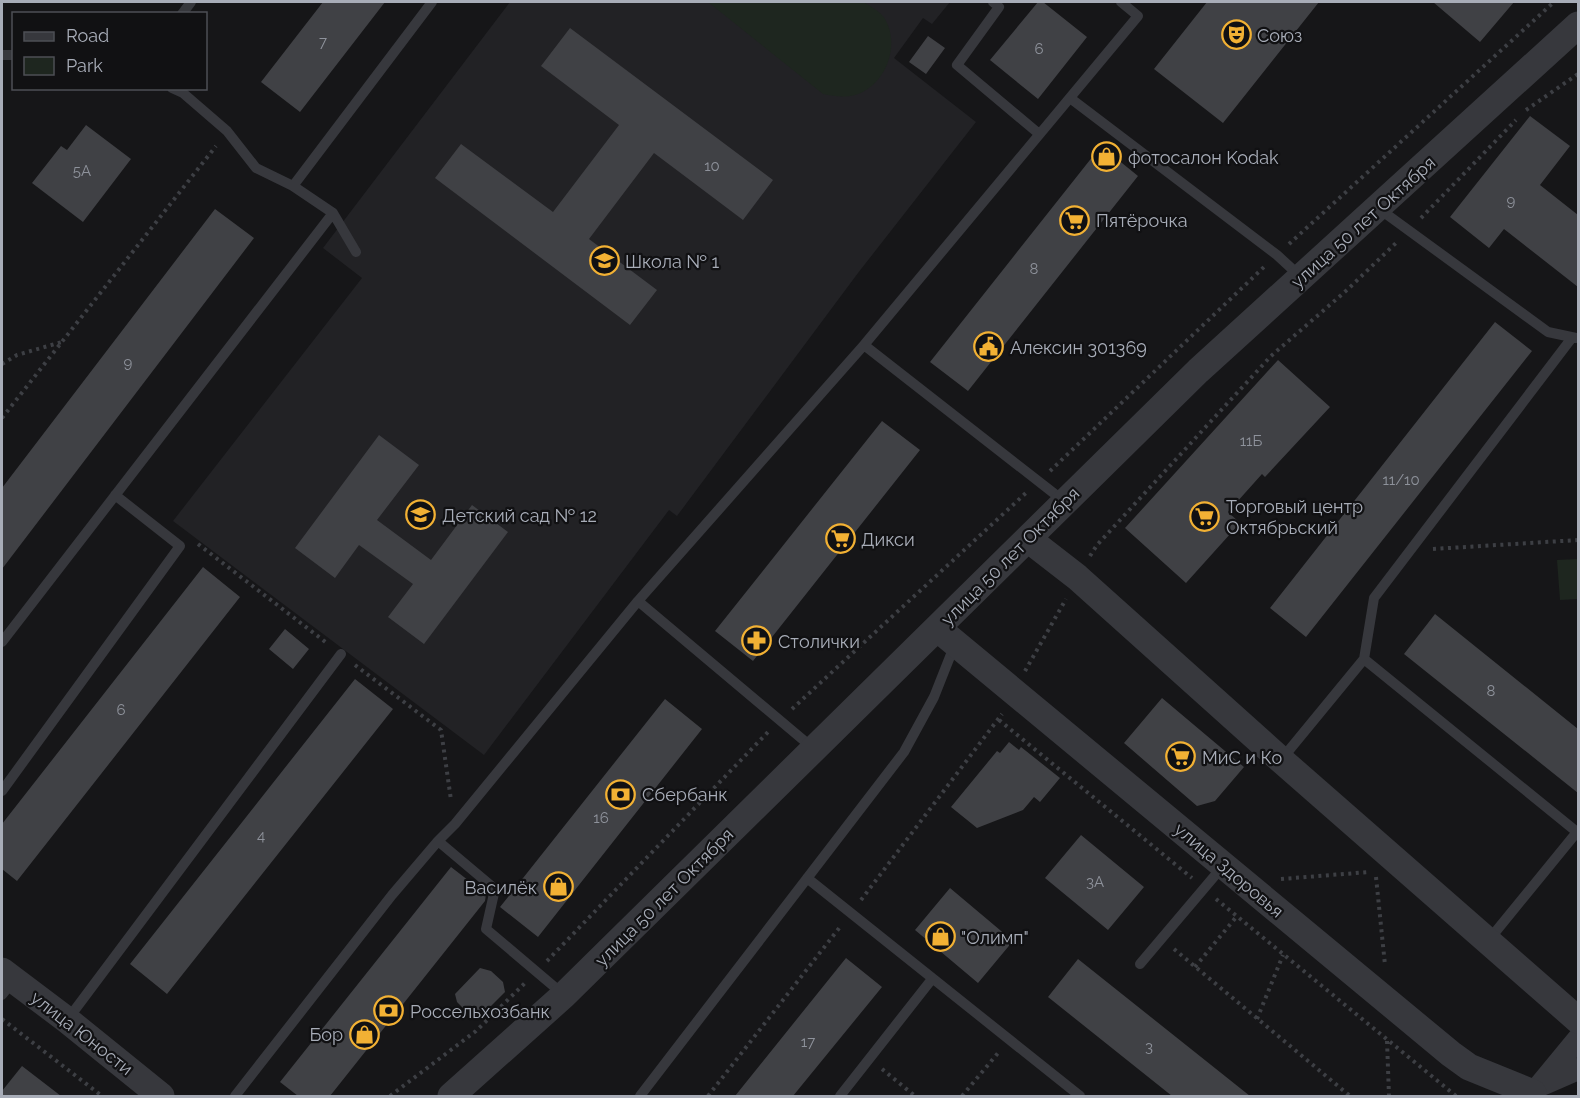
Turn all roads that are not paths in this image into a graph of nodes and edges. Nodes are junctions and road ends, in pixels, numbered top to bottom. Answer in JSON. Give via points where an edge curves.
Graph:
{"nodes":[{"id":1,"x":432,"y":2,"type":"edge"},
{"id":2,"x":993,"y":2,"type":"edge"},
{"id":3,"x":1121,"y":2,"type":"edge"},
{"id":4,"x":1578,"y":26,"type":"edge"},
{"id":5,"x":176,"y":90,"type":"edge"},
{"id":6,"x":1070,"y":98,"type":"junction"},
{"id":7,"x":1038,"y":133,"type":"junction"},
{"id":8,"x":293,"y":186,"type":"junction"},
{"id":9,"x":1378,"y":208,"type":"junction"},
{"id":10,"x":333,"y":213,"type":"junction"},
{"id":11,"x":356,"y":252,"type":"dead end"},
{"id":12,"x":1302,"y":278,"type":"junction"},
{"id":13,"x":1575,"y":338,"type":"edge"},
{"id":14,"x":864,"y":345,"type":"junction"},
{"id":15,"x":115,"y":495,"type":"junction"},
{"id":16,"x":1065,"y":502,"type":"junction"},
{"id":17,"x":1028,"y":539,"type":"junction"},
{"id":18,"x":638,"y":601,"type":"junction"},
{"id":19,"x":946,"y":636,"type":"junction"},
{"id":20,"x":2,"y":642,"type":"edge"},
{"id":21,"x":341,"y":654,"type":"dead end"},
{"id":22,"x":1364,"y":659,"type":"junction"},
{"id":23,"x":814,"y":749,"type":"junction"},
{"id":24,"x":1281,"y":760,"type":"junction"},
{"id":25,"x":2,"y":791,"type":"edge"},
{"id":26,"x":438,"y":841,"type":"junction"},
{"id":27,"x":1233,"y":873,"type":"junction"},
{"id":28,"x":807,"y":878,"type":"junction"},
{"id":29,"x":1488,"y":941,"type":"junction"},
{"id":30,"x":1140,"y":964,"type":"dead end"},
{"id":31,"x":932,"y":980,"type":"junction"},
{"id":32,"x":6,"y":982,"type":"edge"},
{"id":33,"x":564,"y":995,"type":"junction"},
{"id":34,"x":67,"y":1020,"type":"junction"},
{"id":35,"x":1578,"y":1020,"type":"edge"},
{"id":36,"x":1578,"y":1039,"type":"edge"},
{"id":37,"x":1578,"y":1069,"type":"edge"},
{"id":38,"x":1535,"y":1092,"type":"edge"},
{"id":39,"x":159,"y":1096,"type":"edge"},
{"id":40,"x":235,"y":1096,"type":"edge"},
{"id":41,"x":451,"y":1096,"type":"edge"},
{"id":42,"x":640,"y":1096,"type":"edge"},
{"id":43,"x":840,"y":1096,"type":"edge"},
{"id":44,"x":1080,"y":1096,"type":"edge"}],
"edges":[{"from":1,"to":8,"type":"lane"},
{"from":2,"to":7,"type":"lane","via":[[999,7],[957,65]]},
{"from":3,"to":6,"type":"lane","via":[[1138,16]]},
{"from":4,"to":9,"type":"street","name":"улица 50 лет Октября"},
{"from":5,"to":8,"type":"lane","via":[[227,131],[256,168]]},
{"from":6,"to":7,"type":"lane"},
{"from":6,"to":12,"type":"lane"},
{"from":7,"to":14,"type":"lane"},
{"from":8,"to":10,"type":"lane"},
{"from":9,"to":12,"type":"street","name":"улица 50 лет Октября"},
{"from":9,"to":13,"type":"lane","via":[[1548,332]]},
{"from":10,"to":11,"type":"lane"},
{"from":10,"to":15,"type":"lane"},
{"from":12,"to":16,"type":"street","name":"улица 50 лет Октября","via":[[1198,371]]},
{"from":13,"to":22,"type":"lane","via":[[1374,598]]},
{"from":14,"to":16,"type":"lane"},
{"from":14,"to":18,"type":"lane"},
{"from":15,"to":20,"type":"lane"},
{"from":15,"to":25,"type":"lane","via":[[180,546]]},
{"from":16,"to":17,"type":"street","name":"улица 50 лет Октября"},
{"from":17,"to":19,"type":"street","name":"улица 50 лет Октября"},
{"from":17,"to":24,"type":"street","via":[[1077,577]]},
{"from":18,"to":23,"type":"lane"},
{"from":18,"to":26,"type":"lane"},
{"from":19,"to":23,"type":"street","name":"улица 50 лет Октября"},
{"from":19,"to":27,"type":"street","name":"улица Здоровья"},
{"from":19,"to":28,"type":"lane","via":[[934,697],[904,752]]},
{"from":21,"to":34,"type":"lane"},
{"from":22,"to":24,"type":"lane"},
{"from":22,"to":29,"type":"lane","via":[[1577,832]]},
{"from":23,"to":33,"type":"street","name":"улица 50 лет Октября"},
{"from":24,"to":29,"type":"street"},
{"from":26,"to":33,"type":"lane","via":[[495,889],[486,929]]},
{"from":26,"to":40,"type":"lane"},
{"from":27,"to":30,"type":"lane","via":[[1204,889]]},
{"from":27,"to":38,"type":"street","name":"улица Здоровья","via":[[1451,1054],[1469,1066]]},
{"from":28,"to":31,"type":"lane"},
{"from":28,"to":42,"type":"lane"},
{"from":29,"to":35,"type":"street"},
{"from":31,"to":43,"type":"lane"},
{"from":31,"to":44,"type":"lane"},
{"from":32,"to":34,"type":"street","name":"улица Юности"},
{"from":33,"to":41,"type":"street","name":"улица 50 лет Октября"},
{"from":34,"to":39,"type":"street","name":"улица Юности"},
{"from":36,"to":38,"type":"street"},
{"from":37,"to":38,"type":"street"}]}
